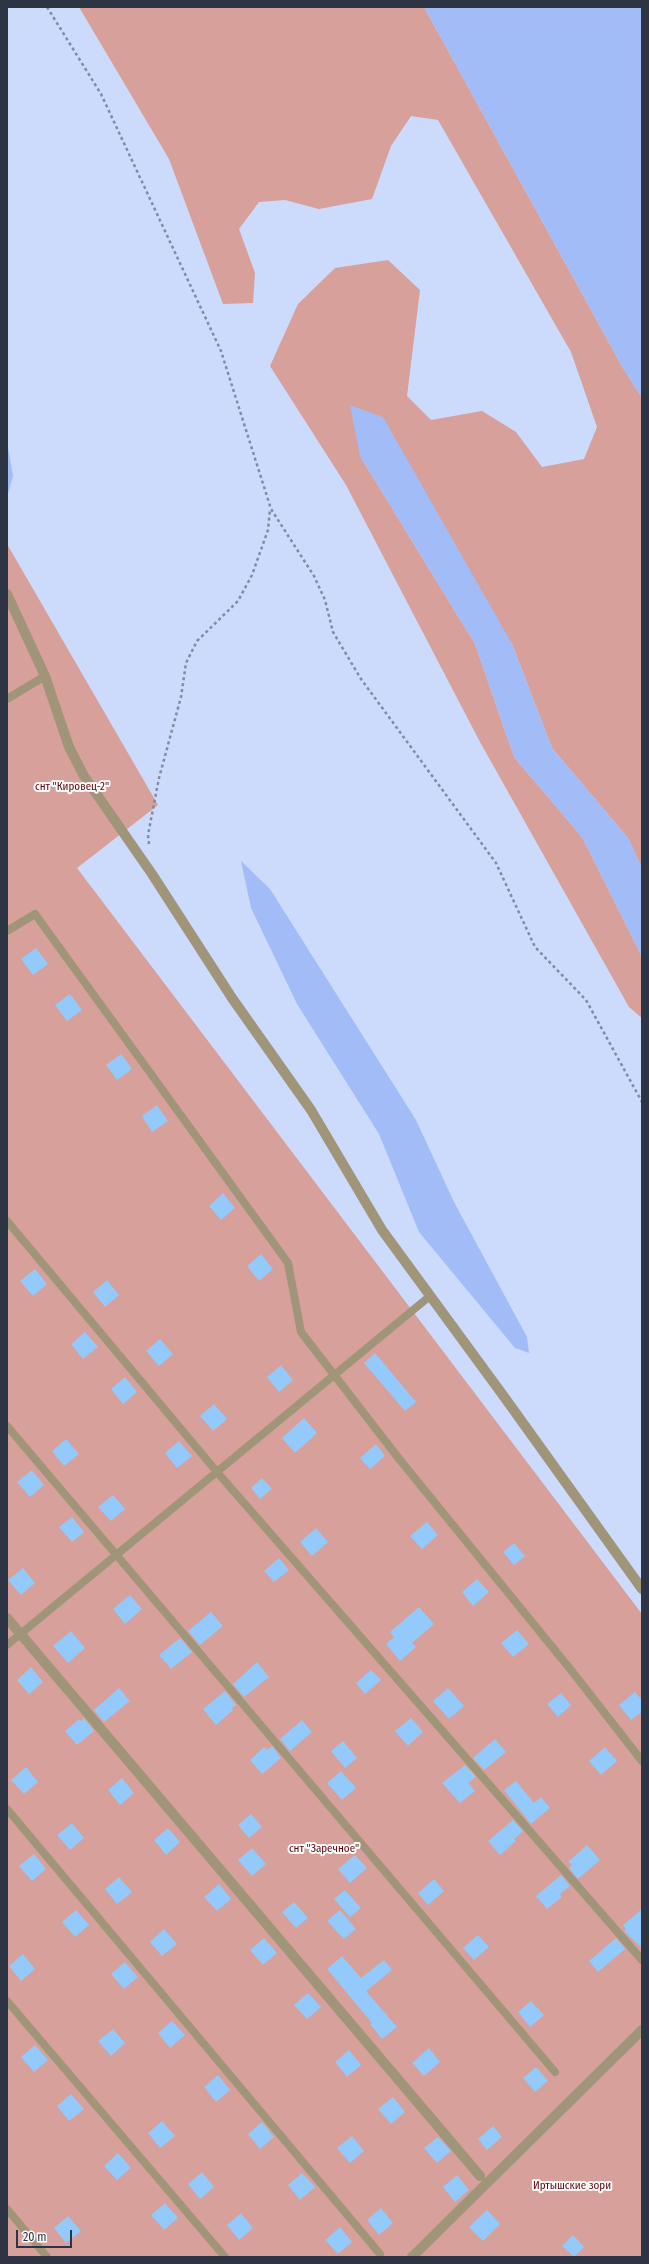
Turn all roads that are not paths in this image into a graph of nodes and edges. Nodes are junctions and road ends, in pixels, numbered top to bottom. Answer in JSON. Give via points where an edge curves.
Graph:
{"nodes":[{"id":1,"x":7,"y":594,"type":"edge"},
{"id":2,"x":45,"y":676,"type":"junction"},
{"id":3,"x":7,"y":699,"type":"edge"},
{"id":4,"x":7,"y":931,"type":"edge"},
{"id":5,"x":7,"y":1221,"type":"edge"},
{"id":6,"x":430,"y":1296,"type":"junction"},
{"id":7,"x":335,"y":1374,"type":"junction"},
{"id":8,"x":7,"y":1426,"type":"edge"},
{"id":9,"x":217,"y":1472,"type":"junction"},
{"id":10,"x":116,"y":1555,"type":"junction"},
{"id":11,"x":642,"y":1589,"type":"edge"},
{"id":12,"x":7,"y":1618,"type":"edge"},
{"id":13,"x":20,"y":1634,"type":"junction"},
{"id":14,"x":7,"y":1645,"type":"edge"},
{"id":15,"x":642,"y":1761,"type":"edge"},
{"id":16,"x":7,"y":1809,"type":"edge"},
{"id":17,"x":642,"y":1960,"type":"edge"},
{"id":18,"x":7,"y":2001,"type":"edge"},
{"id":19,"x":642,"y":2030,"type":"edge"},
{"id":20,"x":555,"y":2072,"type":"dead end"},
{"id":21,"x":480,"y":2176,"type":"dead end"},
{"id":22,"x":7,"y":2209,"type":"edge"},
{"id":23,"x":380,"y":2254,"type":"dead end"},
{"id":24,"x":47,"y":2257,"type":"edge"},
{"id":25,"x":225,"y":2257,"type":"edge"},
{"id":26,"x":412,"y":2257,"type":"edge"}],
"edges":[{"from":1,"to":2,"type":"street"},
{"from":2,"to":3,"type":"lane"},
{"from":2,"to":6,"type":"street","via":[[69,747],[84,776],[152,874],[232,998],[311,1110],[382,1230]]},
{"from":4,"to":7,"type":"lane","via":[[35,914],[288,1263],[301,1332]]},
{"from":5,"to":9,"type":"lane"},
{"from":6,"to":7,"type":"lane"},
{"from":6,"to":11,"type":"street"},
{"from":7,"to":9,"type":"lane"},
{"from":7,"to":15,"type":"lane","via":[[400,1460]]},
{"from":8,"to":10,"type":"lane"},
{"from":9,"to":10,"type":"lane"},
{"from":9,"to":17,"type":"lane"},
{"from":10,"to":13,"type":"lane"},
{"from":10,"to":20,"type":"lane"},
{"from":12,"to":13,"type":"street"},
{"from":13,"to":14,"type":"lane"},
{"from":13,"to":21,"type":"street"},
{"from":16,"to":23,"type":"lane"},
{"from":18,"to":25,"type":"lane"},
{"from":19,"to":26,"type":"street","via":[[491,2176]]},
{"from":22,"to":24,"type":"lane"}]}
